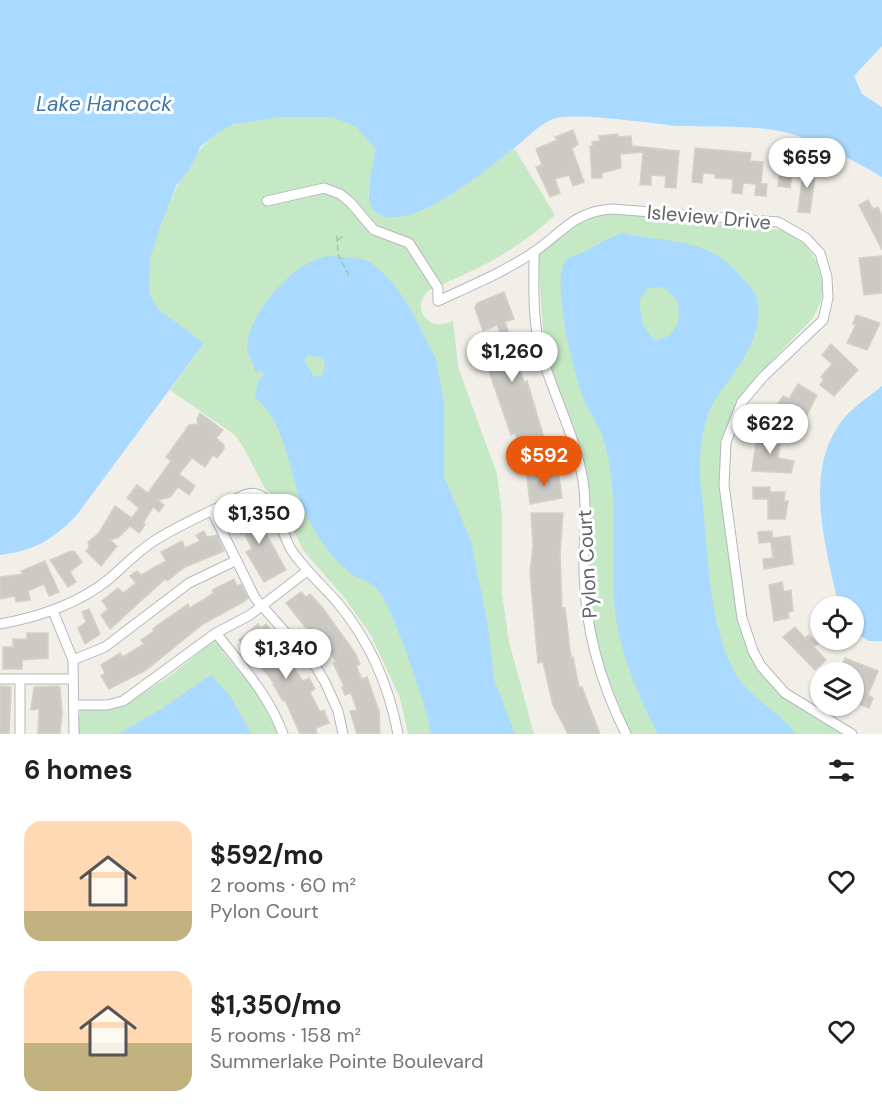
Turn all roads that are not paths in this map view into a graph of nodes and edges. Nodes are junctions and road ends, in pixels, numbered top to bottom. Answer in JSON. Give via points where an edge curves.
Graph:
{"nodes":[{"id":1,"x":267,"y":201,"type":"dead end"},
{"id":2,"x":534,"y":252,"type":"junction"},
{"id":3,"x":212,"y":511,"type":"junction"},
{"id":4,"x":235,"y":561,"type":"junction"},
{"id":5,"x":307,"y":571,"type":"junction"},
{"id":6,"x":261,"y":606,"type":"junction"},
{"id":7,"x":54,"y":611,"type":"junction"},
{"id":8,"x":0,"y":624,"type":"edge"},
{"id":9,"x":216,"y":633,"type":"junction"},
{"id":10,"x":72,"y":660,"type":"junction"},
{"id":11,"x":0,"y":679,"type":"edge"},
{"id":12,"x":20,"y":679,"type":"junction"},
{"id":13,"x":74,"y":679,"type":"junction"},
{"id":14,"x":74,"y":705,"type":"junction"},
{"id":15,"x":20,"y":734,"type":"edge"},
{"id":16,"x":74,"y":734,"type":"edge"},
{"id":17,"x":283,"y":734,"type":"edge"},
{"id":18,"x":343,"y":734,"type":"edge"},
{"id":19,"x":398,"y":734,"type":"edge"},
{"id":20,"x":626,"y":734,"type":"edge"},
{"id":21,"x":852,"y":734,"type":"edge"}],
"edges":[{"from":1,"to":2,"type":"street","name":"Isleview Drive","via":[[324,188],[340,194],[374,230],[409,243],[438,288],[438,301]]},
{"from":2,"to":20,"type":"street","name":"Pylon Court","via":[[535,324],[540,350],[583,481],[584,573],[593,646]]},
{"from":2,"to":21,"type":"street","name":"Isleview Drive","via":[[576,218],[592,210],[613,209],[778,222],[806,238],[820,253],[828,298],[823,320],[763,376],[742,402],[726,442],[724,485],[742,618],[753,651],[785,693]]},
{"from":3,"to":4,"type":"street"},
{"from":3,"to":5,"type":"street","via":[[249,493],[267,500],[291,549]]},
{"from":3,"to":7,"type":"street","via":[[157,539],[94,590]]},
{"from":4,"to":6,"type":"street"},
{"from":4,"to":10,"type":"street","via":[[189,583],[105,647]]},
{"from":5,"to":6,"type":"street"},
{"from":5,"to":19,"type":"street","via":[[360,633],[393,706]]},
{"from":6,"to":9,"type":"street"},
{"from":6,"to":18,"type":"street","via":[[316,668],[338,711]]},
{"from":7,"to":8,"type":"street"},
{"from":7,"to":10,"type":"street"},
{"from":9,"to":14,"type":"street","via":[[123,701]]},
{"from":9,"to":17,"type":"street","via":[[269,702]]},
{"from":10,"to":13,"type":"street"},
{"from":11,"to":12,"type":"street"},
{"from":12,"to":13,"type":"street"},
{"from":12,"to":15,"type":"street"},
{"from":13,"to":14,"type":"street"},
{"from":14,"to":16,"type":"street"}]}
